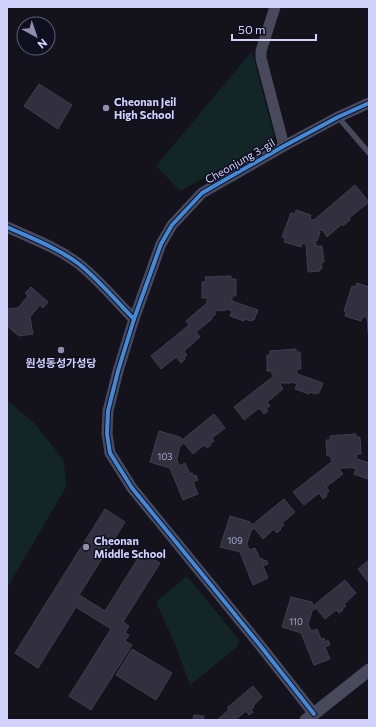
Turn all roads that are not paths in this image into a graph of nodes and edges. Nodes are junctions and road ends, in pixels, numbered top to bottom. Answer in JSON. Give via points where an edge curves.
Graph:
{"nodes":[{"id":1,"x":274,"y":7,"type":"edge"},
{"id":2,"x":369,"y":103,"type":"edge"},
{"id":3,"x":338,"y":117,"type":"junction"},
{"id":4,"x":284,"y":146,"type":"junction"},
{"id":5,"x":369,"y":153,"type":"edge"},
{"id":6,"x":7,"y":227,"type":"edge"},
{"id":7,"x":134,"y":319,"type":"junction"},
{"id":8,"x":369,"y":670,"type":"edge"},
{"id":9,"x":310,"y":717,"type":"edge"}],
"edges":[{"from":1,"to":4,"type":"street","via":[[260,58]]},
{"from":2,"to":3,"type":"street","name":"Cheonjung 3-gil"},
{"from":3,"to":4,"type":"street","name":"Cheonjung 3-gil"},
{"from":3,"to":5,"type":"lane"},
{"from":4,"to":7,"type":"street","name":"Cheonjung 3-gil","via":[[202,193],[172,225],[162,244]]},
{"from":6,"to":7,"type":"street","via":[[54,249],[78,264]]},
{"from":7,"to":9,"type":"street","name":"Cheonjung 3-gil","via":[[108,411],[107,434],[110,453],[132,488],[264,650]]},
{"from":8,"to":9,"type":"street"}]}
